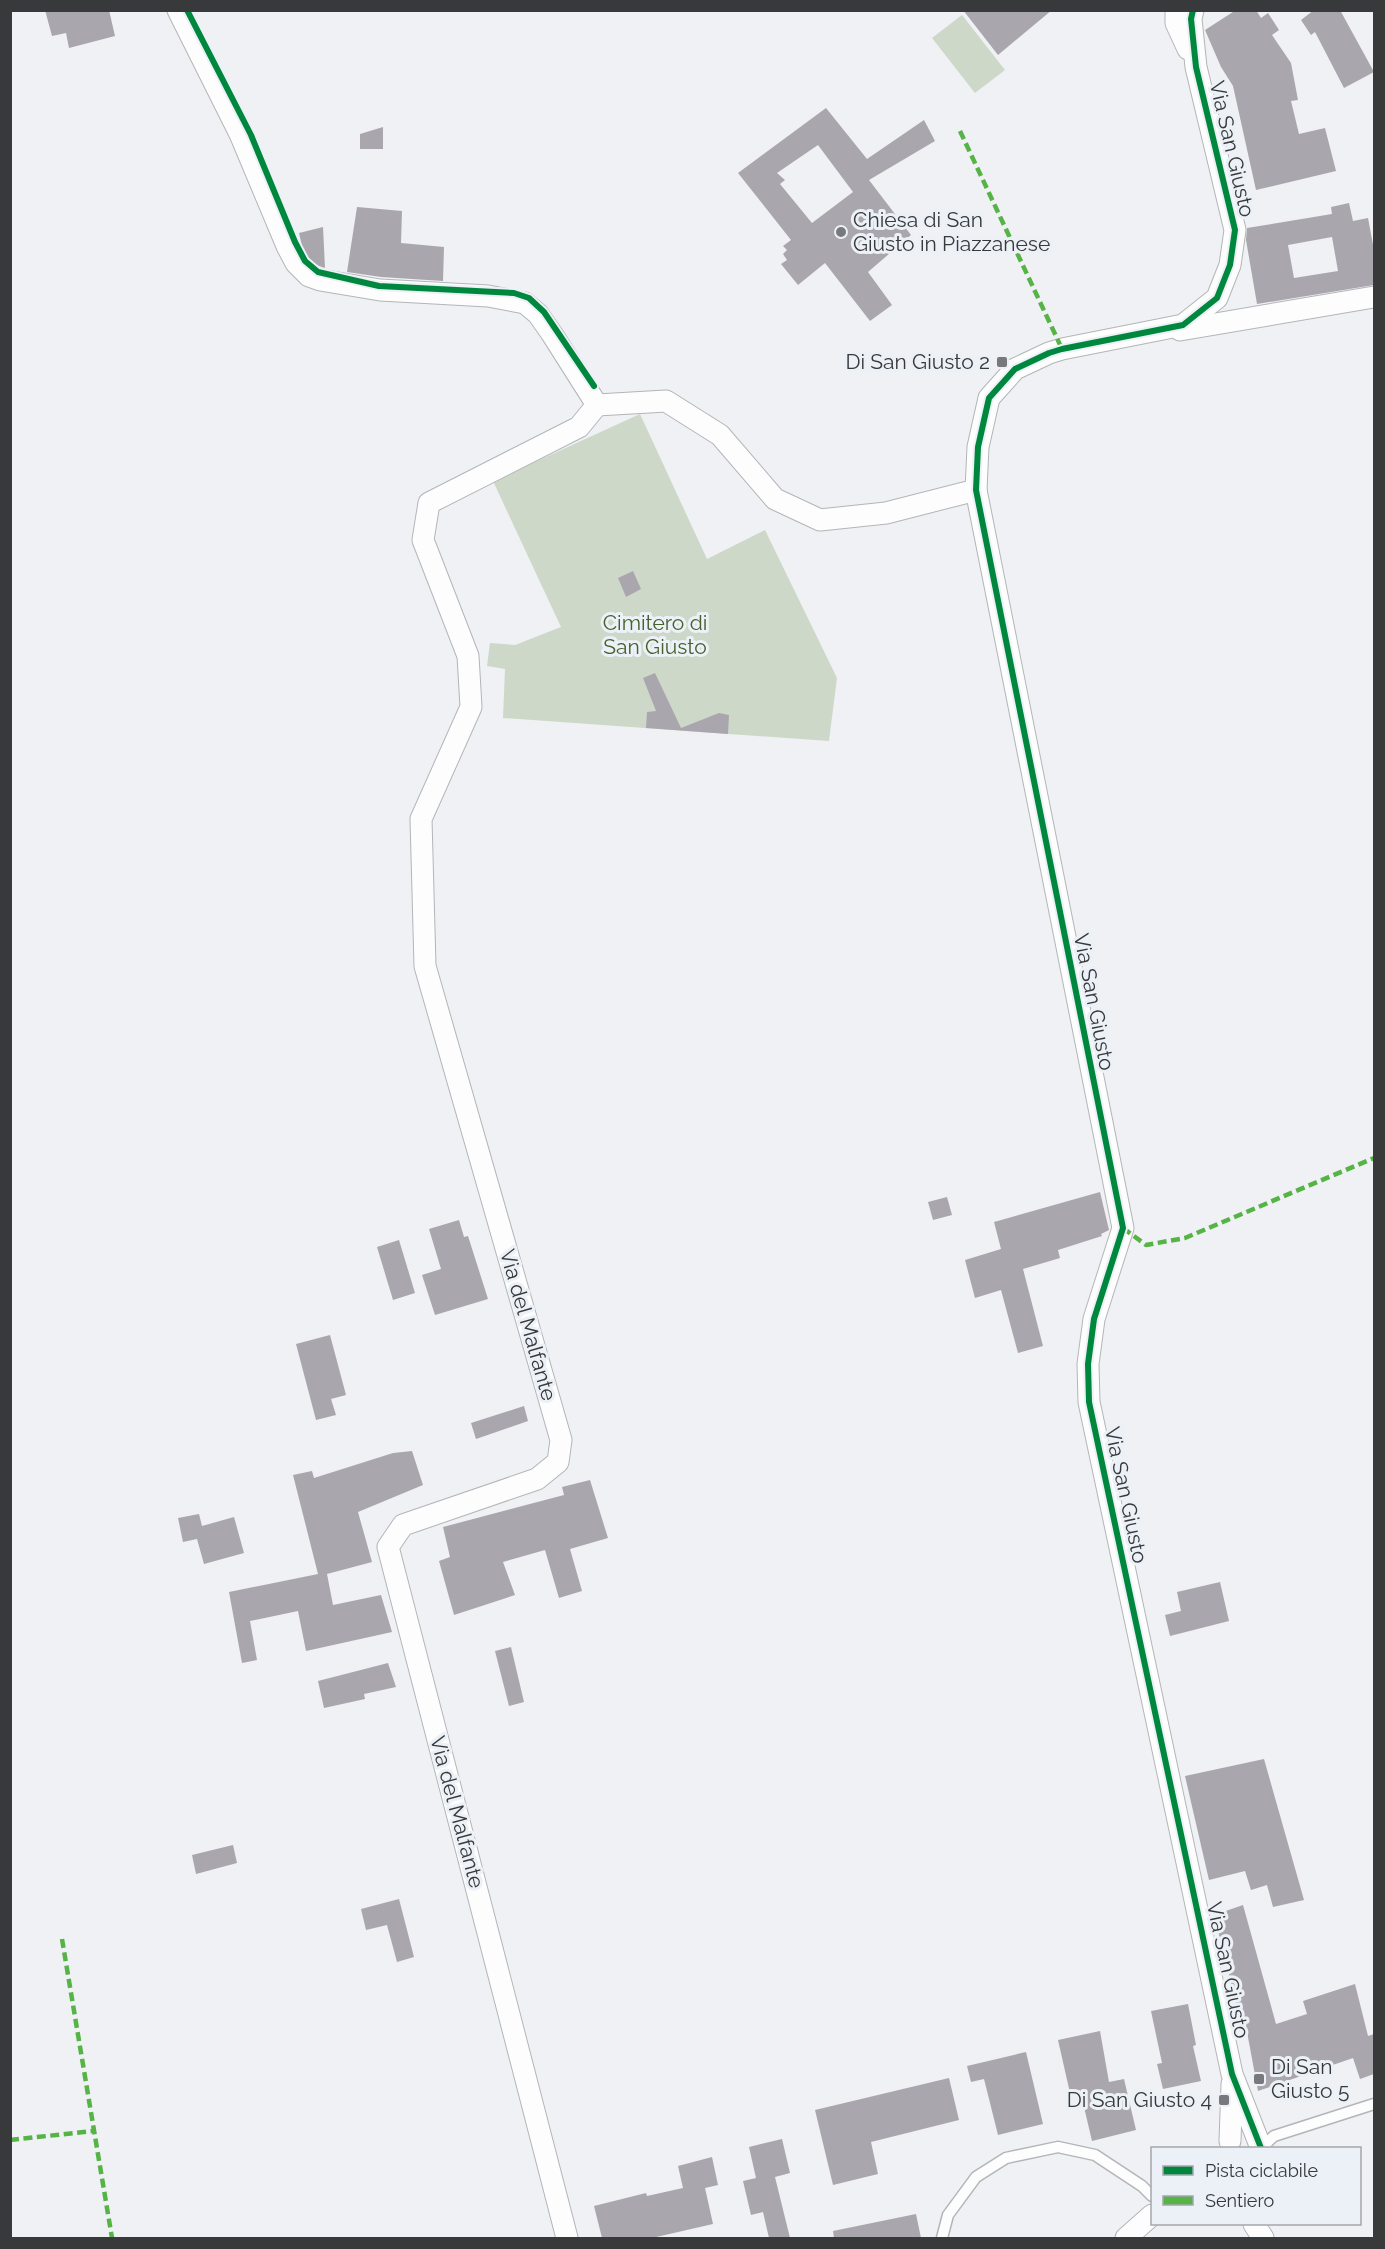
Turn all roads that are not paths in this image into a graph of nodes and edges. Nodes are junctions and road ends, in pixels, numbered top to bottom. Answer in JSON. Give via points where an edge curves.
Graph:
{"nodes":[{"id":1,"x":178,"y":10,"type":"edge"},
{"id":2,"x":1176,"y":10,"type":"edge"},
{"id":3,"x":1193,"y":10,"type":"edge"},
{"id":4,"x":1196,"y":67,"type":"junction"},
{"id":5,"x":1374,"y":297,"type":"edge"},
{"id":6,"x":1217,"y":298,"type":"junction"},
{"id":7,"x":1257,"y":318,"type":"junction"},
{"id":8,"x":1137,"y":335,"type":"junction"},
{"id":9,"x":597,"y":405,"type":"junction"},
{"id":10,"x":976,"y":490,"type":"junction"},
{"id":11,"x":1233,"y":2074,"type":"junction"},
{"id":12,"x":1374,"y":2104,"type":"edge"},
{"id":13,"x":1224,"y":2145,"type":"edge"},
{"id":14,"x":1259,"y":2147,"type":"edge"},
{"id":15,"x":1261,"y":2147,"type":"edge"},
{"id":16,"x":1262,"y":2147,"type":"edge"},
{"id":17,"x":1151,"y":2195,"type":"edge"},
{"id":18,"x":1151,"y":2216,"type":"edge"},
{"id":19,"x":1255,"y":2225,"type":"edge"},
{"id":20,"x":567,"y":2238,"type":"edge"},
{"id":21,"x":942,"y":2238,"type":"edge"},
{"id":22,"x":1126,"y":2238,"type":"edge"},
{"id":23,"x":1263,"y":2238,"type":"edge"}],
"edges":[{"from":1,"to":9,"type":"street","via":[[240,134],[287,246],[309,276],[380,290],[488,296],[525,303],[538,314]]},
{"from":2,"to":4,"type":"street","name":"Via San Giusto","via":[[1176,22]]},
{"from":3,"to":4,"type":"street","name":"Via San Giusto"},
{"from":4,"to":6,"type":"street","name":"Via San Giusto","via":[[1234,230],[1230,265]]},
{"from":5,"to":7,"type":"street"},
{"from":6,"to":7,"type":"street"},
{"from":6,"to":8,"type":"street","name":"Via San Giusto","via":[[1183,325]]},
{"from":7,"to":8,"type":"street"},
{"from":8,"to":10,"type":"street","name":"Via San Giusto","via":[[1056,351],[1015,369],[989,398],[978,447]]},
{"from":9,"to":10,"type":"street","via":[[666,401],[720,435],[775,499],[820,520],[886,513]]},
{"from":9,"to":20,"type":"street","name":"Via del Malfante","via":[[579,427],[429,503],[423,540],[468,656],[471,706],[421,819],[426,966],[561,1440],[558,1462],[537,1479],[403,1525],[388,1547]]},
{"from":10,"to":11,"type":"street","name":"Via San Giusto","via":[[1123,1228],[1094,1320],[1088,1364],[1089,1402]]},
{"from":11,"to":13,"type":"street","name":"Via San Giusto"},
{"from":11,"to":15,"type":"street","name":"Via San Giusto"},
{"from":12,"to":16,"type":"lane","via":[[1274,2136]]},
{"from":13,"to":14,"type":"street","via":[[1247,2140]]},
{"from":17,"to":21,"type":"lane","via":[[1095,2155],[1058,2147],[1006,2158],[976,2177],[948,2216]]},
{"from":18,"to":22,"type":"street"},
{"from":19,"to":23,"type":"street"}]}
